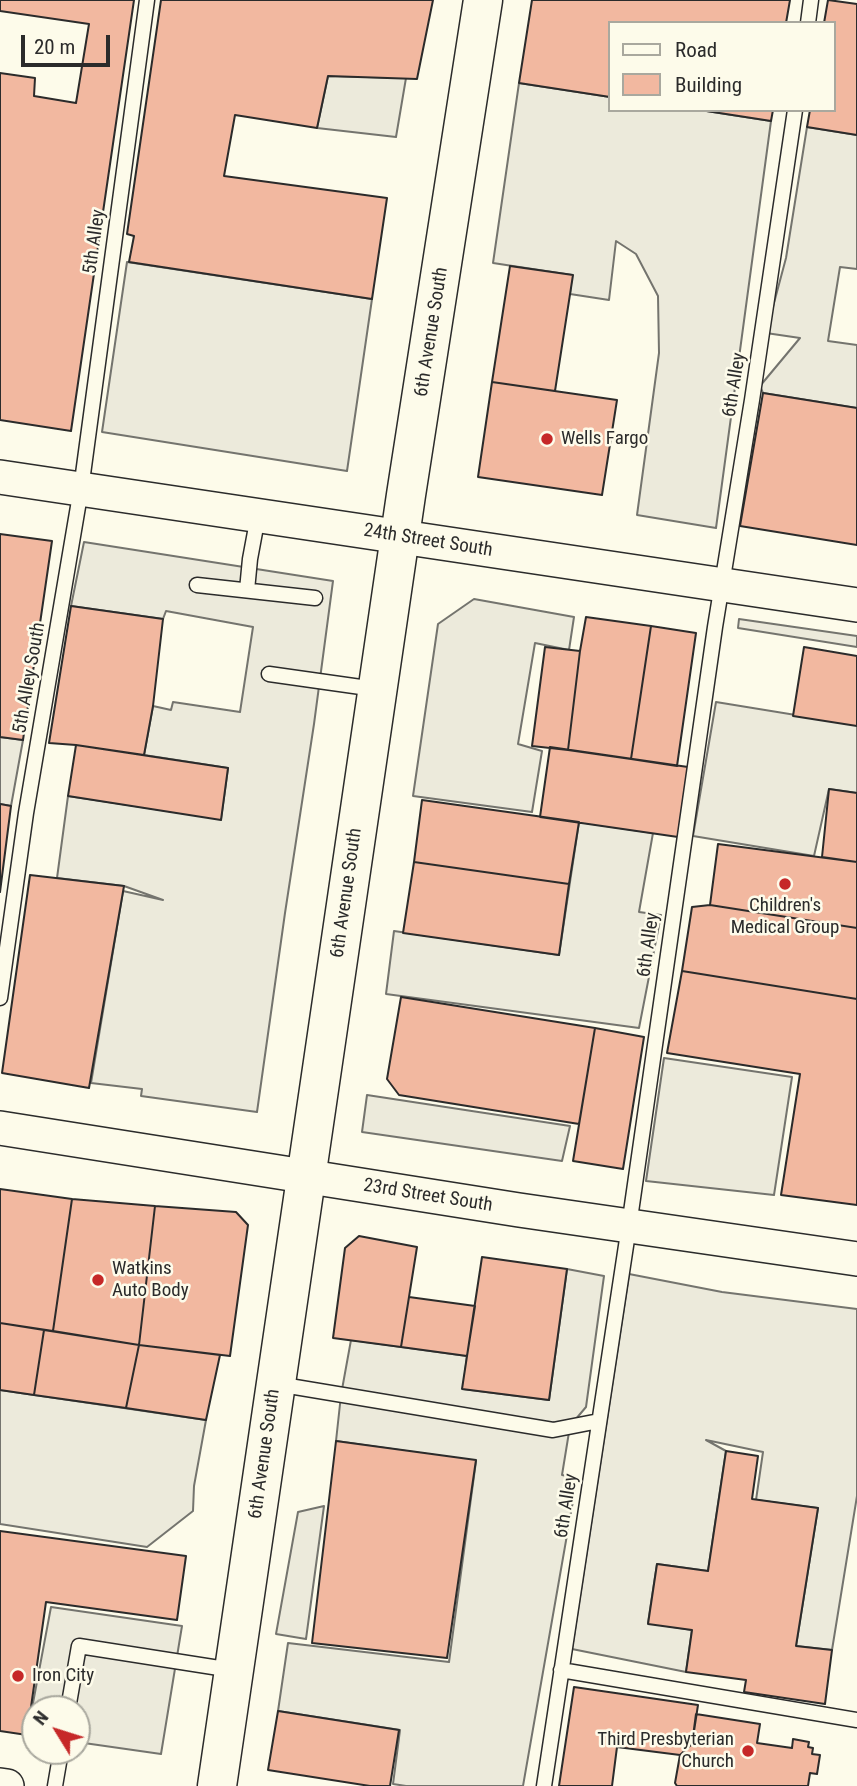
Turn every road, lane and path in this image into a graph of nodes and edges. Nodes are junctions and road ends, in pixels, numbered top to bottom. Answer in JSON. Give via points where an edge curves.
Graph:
{"nodes":[{"id":1,"x":148,"y":0,"type":"edge"},
{"id":2,"x":483,"y":0,"type":"edge"},
{"id":3,"x":811,"y":0,"type":"edge"},
{"id":4,"x":808,"y":21,"type":"edge"},
{"id":5,"x":795,"y":112,"type":"edge"},
{"id":6,"x":0,"y":477,"type":"edge"},
{"id":7,"x":81,"y":489,"type":"junction"},
{"id":8,"x":258,"y":516,"type":"junction"},
{"id":9,"x":400,"y":537,"type":"junction"},
{"id":10,"x":197,"y":585,"type":"dead end"},
{"id":11,"x":721,"y":585,"type":"junction"},
{"id":12,"x":247,"y":590,"type":"junction"},
{"id":13,"x":315,"y":598,"type":"dead end"},
{"id":14,"x":857,"y":605,"type":"edge"},
{"id":15,"x":269,"y":674,"type":"dead end"},
{"id":16,"x":377,"y":689,"type":"junction"},
{"id":17,"x":0,"y":998,"type":"edge"},
{"id":18,"x":0,"y":1128,"type":"edge"},
{"id":19,"x":306,"y":1176,"type":"junction"},
{"id":20,"x":629,"y":1226,"type":"junction"},
{"id":21,"x":857,"y":1259,"type":"edge"},
{"id":22,"x":276,"y":1384,"type":"junction"},
{"id":23,"x":599,"y":1421,"type":"junction"},
{"id":24,"x":234,"y":1670,"type":"junction"},
{"id":25,"x":561,"y":1670,"type":"junction"},
{"id":26,"x":70,"y":1695,"type":"edge"},
{"id":27,"x":857,"y":1720,"type":"edge"},
{"id":28,"x":59,"y":1765,"type":"edge"},
{"id":29,"x":0,"y":1785,"type":"edge"},
{"id":30,"x":7,"y":1786,"type":"edge"},
{"id":31,"x":55,"y":1786,"type":"edge"},
{"id":32,"x":217,"y":1786,"type":"edge"},
{"id":33,"x":544,"y":1786,"type":"edge"}],
"edges":[{"from":1,"to":7,"type":"lane","name":"5th Alley"},
{"from":2,"to":9,"type":"main road","name":"6th Avenue South"},
{"from":3,"to":4,"type":"lane"},
{"from":5,"to":11,"type":"lane","name":"6th Alley"},
{"from":6,"to":7,"type":"street","name":"24th Street South"},
{"from":7,"to":8,"type":"street","name":"24th Street South"},
{"from":7,"to":17,"type":"lane","name":"5th Alley South"},
{"from":8,"to":9,"type":"street","name":"24th Street South"},
{"from":8,"to":12,"type":"lane"},
{"from":9,"to":11,"type":"street","name":"24th Street South"},
{"from":9,"to":16,"type":"main road","name":"6th Avenue South"},
{"from":10,"to":12,"type":"lane"},
{"from":11,"to":14,"type":"street","name":"24th Street South"},
{"from":11,"to":20,"type":"lane","name":"6th Alley"},
{"from":12,"to":13,"type":"lane"},
{"from":15,"to":16,"type":"lane"},
{"from":16,"to":19,"type":"main road","name":"6th Avenue South"},
{"from":18,"to":19,"type":"street","name":"23rd Street South"},
{"from":19,"to":20,"type":"street","name":"23rd Street South"},
{"from":19,"to":22,"type":"main road","name":"6th Avenue South"},
{"from":20,"to":21,"type":"street","name":"23rd Street South"},
{"from":20,"to":23,"type":"lane","name":"6th Alley"},
{"from":22,"to":23,"type":"lane","via":[[553,1430]]},
{"from":22,"to":24,"type":"main road","name":"6th Avenue South"},
{"from":23,"to":25,"type":"lane","name":"6th Alley"},
{"from":24,"to":26,"type":"lane","via":[[79,1646]]},
{"from":24,"to":32,"type":"main road","name":"6th Avenue South"},
{"from":25,"to":27,"type":"lane"},
{"from":25,"to":33,"type":"lane","name":"6th Alley"},
{"from":28,"to":31,"type":"lane"},
{"from":29,"to":30,"type":"street"}]}
